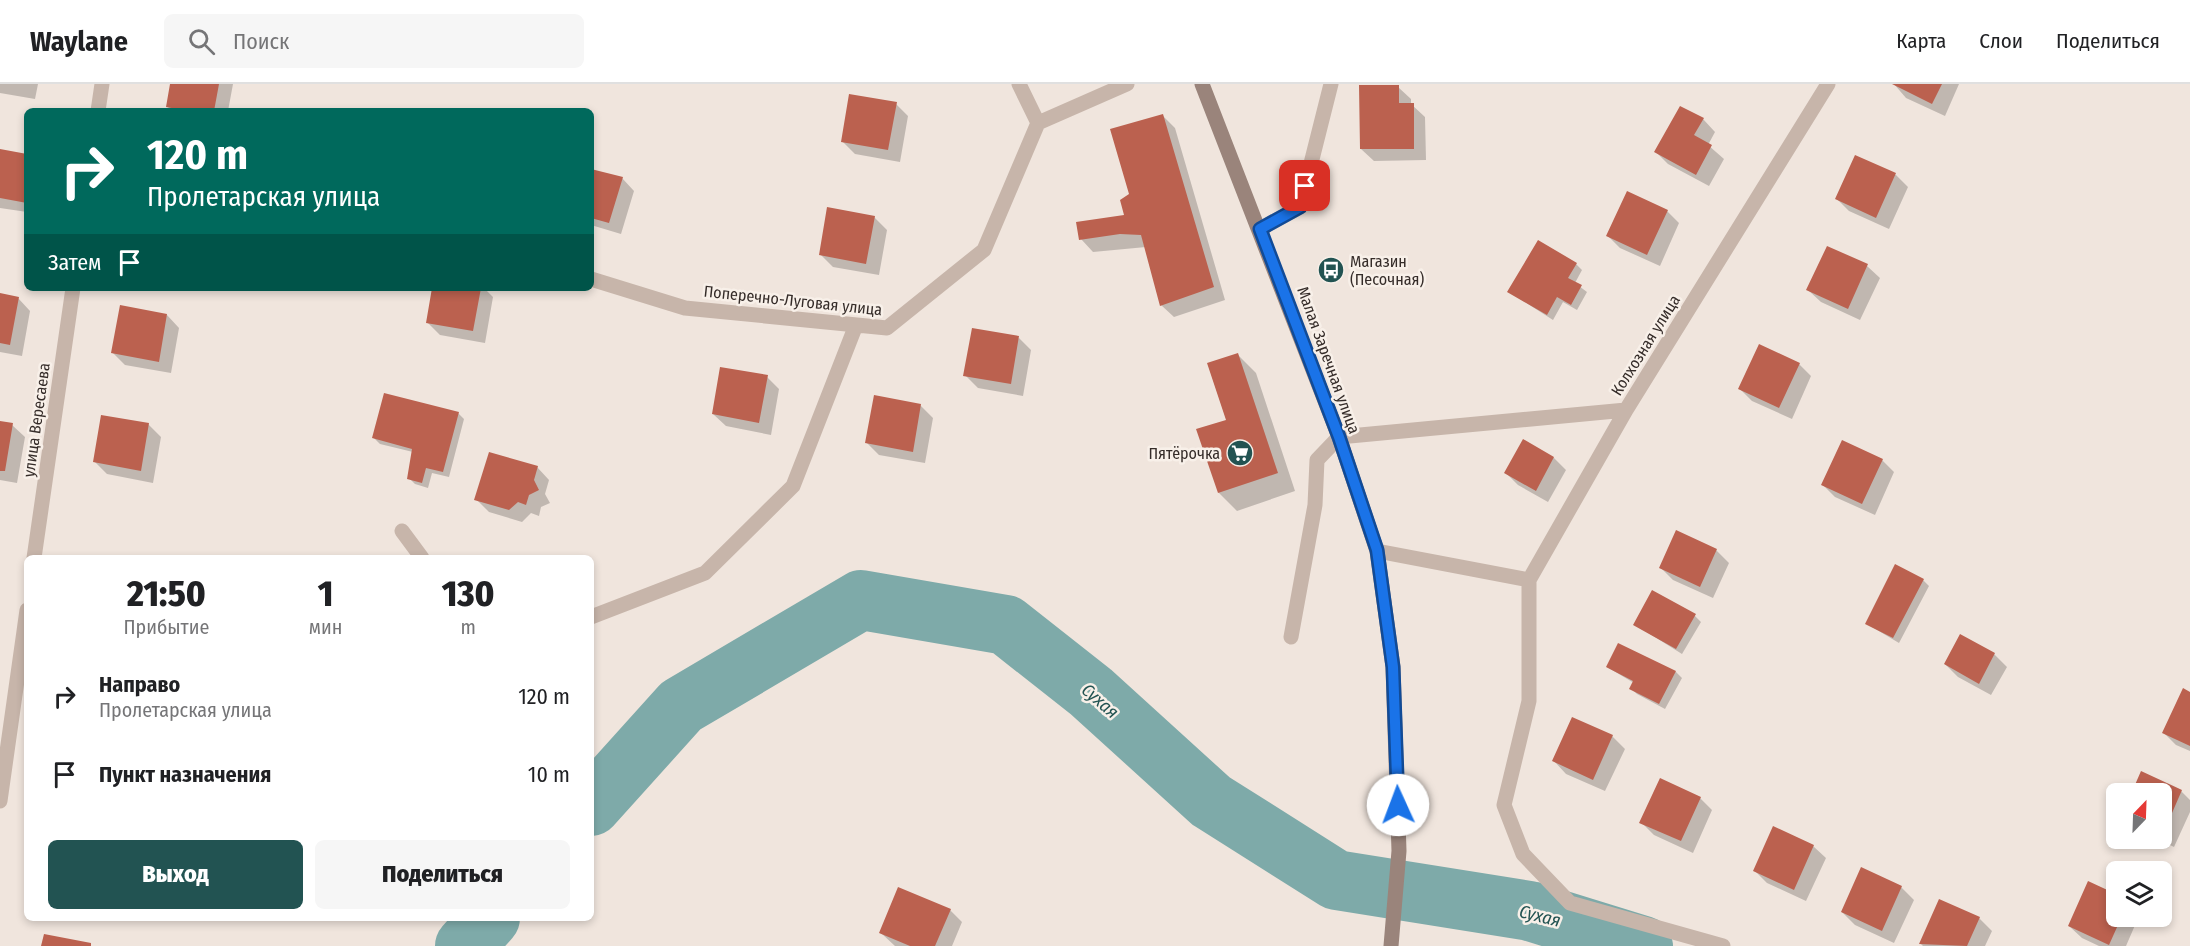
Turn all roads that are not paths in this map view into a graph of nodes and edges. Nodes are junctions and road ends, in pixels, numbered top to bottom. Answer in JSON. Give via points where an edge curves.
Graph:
{"nodes":[{"id":1,"x":102,"y":84,"type":"edge"},
{"id":2,"x":1019,"y":84,"type":"edge"},
{"id":3,"x":1127,"y":84,"type":"edge"},
{"id":4,"x":1202,"y":84,"type":"edge"},
{"id":5,"x":1331,"y":84,"type":"edge"},
{"id":6,"x":1828,"y":84,"type":"edge"},
{"id":7,"x":98,"y":108,"type":"edge"},
{"id":8,"x":1038,"y":123,"type":"junction"},
{"id":9,"x":1260,"y":229,"type":"junction"},
{"id":10,"x":594,"y":280,"type":"edge"},
{"id":11,"x":73,"y":291,"type":"edge"},
{"id":12,"x":856,"y":325,"type":"junction"},
{"id":13,"x":1626,"y":410,"type":"junction"},
{"id":14,"x":1339,"y":437,"type":"junction"},
{"id":15,"x":402,"y":531,"type":"dead end"},
{"id":16,"x":1377,"y":550,"type":"junction"},
{"id":17,"x":34,"y":555,"type":"edge"},
{"id":18,"x":420,"y":555,"type":"edge"},
{"id":19,"x":1529,"y":580,"type":"junction"},
{"id":20,"x":594,"y":616,"type":"edge"},
{"id":21,"x":24,"y":631,"type":"edge"},
{"id":22,"x":1291,"y":638,"type":"dead end"},
{"id":23,"x":0,"y":801,"type":"edge"},
{"id":24,"x":1391,"y":946,"type":"edge"},
{"id":25,"x":1723,"y":946,"type":"edge"}],
"edges":[{"from":1,"to":7,"type":"street"},
{"from":2,"to":8,"type":"street"},
{"from":3,"to":8,"type":"street"},
{"from":4,"to":9,"type":"main road","name":"Малая Заречная улица"},
{"from":5,"to":9,"type":"street","via":[[1300,207]]},
{"from":6,"to":13,"type":"street","name":"Колхозная улица"},
{"from":8,"to":12,"type":"street","name":"Поперечно-Луговая улица","via":[[984,250],[887,328]]},
{"from":9,"to":14,"type":"main road","name":"Малая Заречная улица"},
{"from":10,"to":12,"type":"street","name":"Поперечно-Луговая улица","via":[[685,308]]},
{"from":11,"to":17,"type":"street","name":"улица Вересаева"},
{"from":12,"to":20,"type":"street","via":[[793,486],[705,573]]},
{"from":13,"to":14,"type":"street","name":"Колхозная улица"},
{"from":13,"to":19,"type":"street"},
{"from":14,"to":16,"type":"main road","name":"Малая Заречная улица"},
{"from":14,"to":22,"type":"street","via":[[1317,460],[1315,505]]},
{"from":15,"to":18,"type":"street"},
{"from":16,"to":19,"type":"street"},
{"from":16,"to":24,"type":"main road","name":"Малая Заречная улица","via":[[1393,667],[1399,851]]},
{"from":19,"to":25,"type":"street","via":[[1529,701],[1504,805],[1524,854],[1570,903]]},
{"from":21,"to":23,"type":"street"}]}
